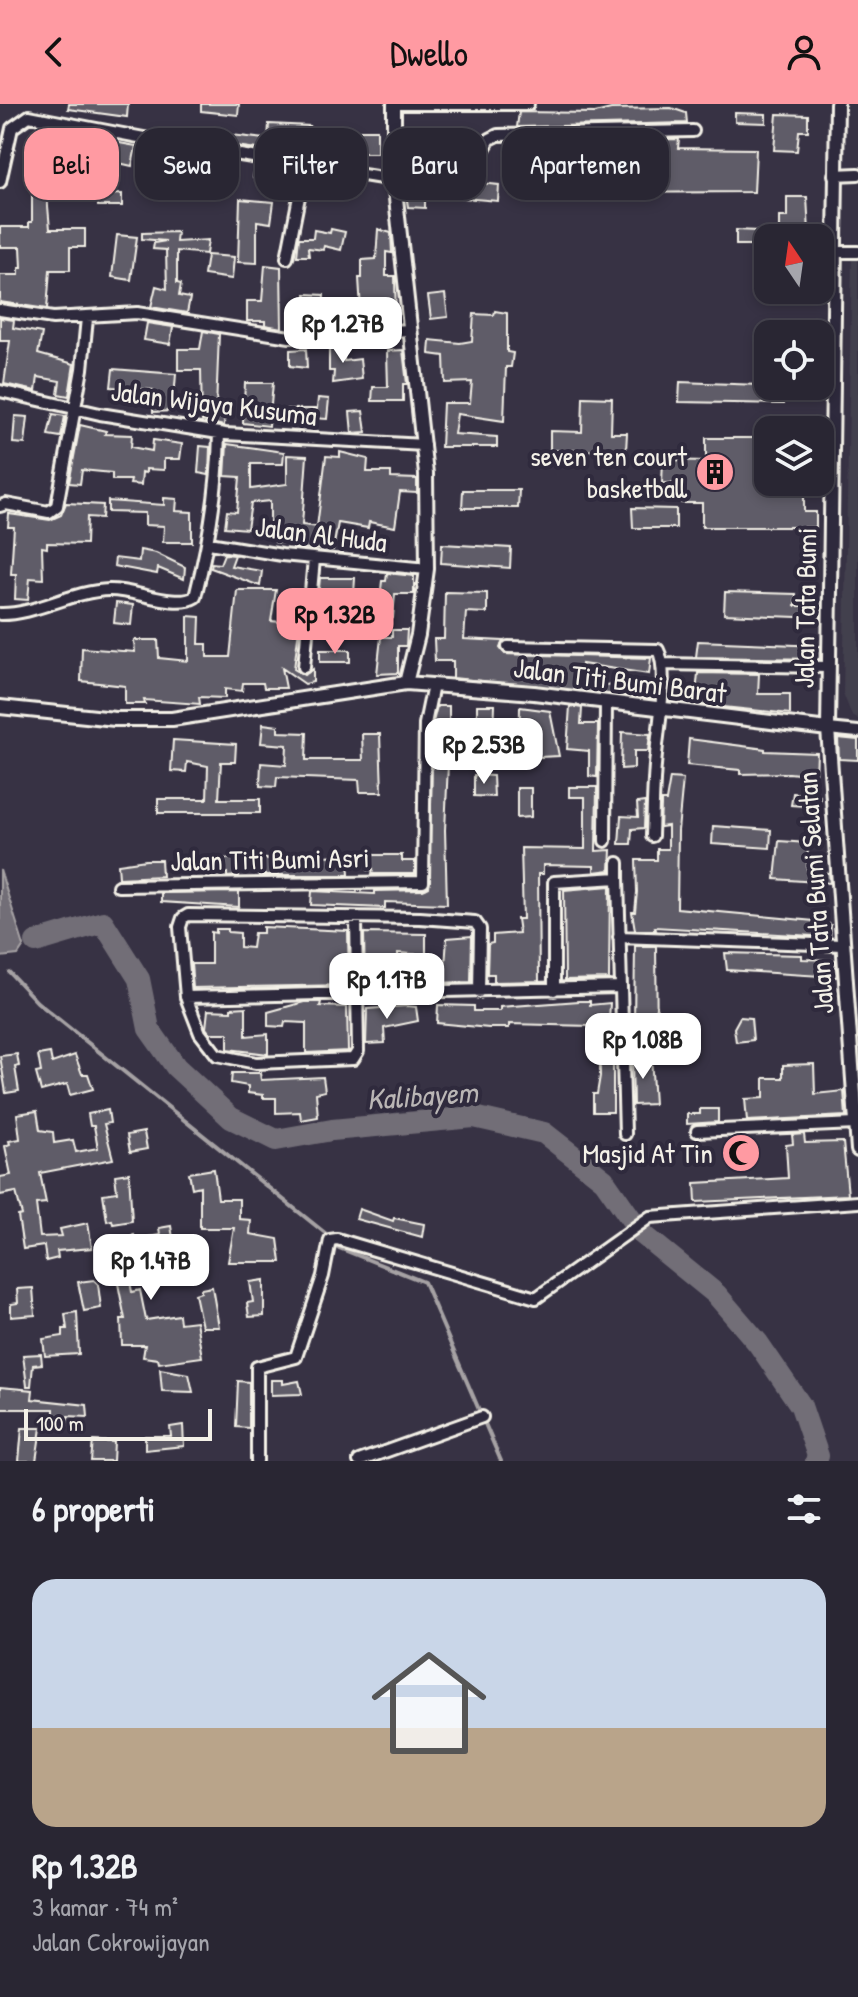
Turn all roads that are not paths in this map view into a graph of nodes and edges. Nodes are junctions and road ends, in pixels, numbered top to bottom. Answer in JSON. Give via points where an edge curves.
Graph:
{"nodes":[{"id":1,"x":394,"y":104,"type":"edge"},
{"id":2,"x":528,"y":104,"type":"edge"},
{"id":3,"x":837,"y":104,"type":"edge"},
{"id":4,"x":394,"y":128,"type":"edge"},
{"id":5,"x":693,"y":131,"type":"dead end"},
{"id":6,"x":486,"y":145,"type":"edge"},
{"id":7,"x":255,"y":157,"type":"edge"},
{"id":8,"x":858,"y":174,"type":"edge"},
{"id":9,"x":834,"y":175,"type":"junction"},
{"id":10,"x":0,"y":182,"type":"edge"},
{"id":11,"x":298,"y":200,"type":"edge"},
{"id":12,"x":396,"y":200,"type":"edge"},
{"id":13,"x":836,"y":252,"type":"junction"},
{"id":14,"x":858,"y":252,"type":"edge"},
{"id":15,"x":287,"y":258,"type":"dead end"},
{"id":16,"x":0,"y":310,"type":"edge"},
{"id":17,"x":87,"y":318,"type":"junction"},
{"id":18,"x":410,"y":330,"type":"junction"},
{"id":19,"x":0,"y":391,"type":"edge"},
{"id":20,"x":73,"y":408,"type":"junction"},
{"id":21,"x":219,"y":433,"type":"junction"},
{"id":22,"x":424,"y":445,"type":"junction"},
{"id":23,"x":0,"y":506,"type":"edge"},
{"id":24,"x":209,"y":543,"type":"junction"},
{"id":25,"x":314,"y":559,"type":"junction"},
{"id":26,"x":427,"y":569,"type":"junction"},
{"id":27,"x":0,"y":614,"type":"edge"},
{"id":28,"x":508,"y":647,"type":"dead end"},
{"id":29,"x":663,"y":664,"type":"junction"},
{"id":30,"x":304,"y":667,"type":"dead end"},
{"id":31,"x":827,"y":667,"type":"junction"},
{"id":32,"x":406,"y":683,"type":"junction"},
{"id":33,"x":433,"y":685,"type":"junction"},
{"id":34,"x":606,"y":702,"type":"junction"},
{"id":35,"x":0,"y":707,"type":"edge"},
{"id":36,"x":661,"y":709,"type":"junction"},
{"id":37,"x":828,"y":729,"type":"junction"},
{"id":38,"x":858,"y":732,"type":"edge"},
{"id":39,"x":652,"y":836,"type":"dead end"},
{"id":40,"x":605,"y":841,"type":"dead end"},
{"id":41,"x":618,"y":863,"type":"dead end"},
{"id":42,"x":618,"y":878,"type":"junction"},
{"id":43,"x":118,"y":886,"type":"dead end"},
{"id":44,"x":356,"y":918,"type":"junction"},
{"id":45,"x":619,"y":937,"type":"junction"},
{"id":46,"x":842,"y":945,"type":"junction"},
{"id":47,"x":620,"y":987,"type":"junction"},
{"id":48,"x":554,"y":990,"type":"junction"},
{"id":49,"x":479,"y":992,"type":"junction"},
{"id":50,"x":357,"y":994,"type":"junction"},
{"id":51,"x":186,"y":997,"type":"junction"},
{"id":52,"x":856,"y":1124,"type":"junction"},
{"id":53,"x":697,"y":1131,"type":"dead end"},
{"id":54,"x":625,"y":1134,"type":"dead end"},
{"id":55,"x":858,"y":1150,"type":"edge"},
{"id":56,"x":858,"y":1202,"type":"edge"},
{"id":57,"x":482,"y":1417,"type":"dead end"},
{"id":58,"x":257,"y":1461,"type":"edge"},
{"id":59,"x":359,"y":1461,"type":"edge"}],
"edges":[{"from":1,"to":2,"type":"street"},
{"from":1,"to":4,"type":"street"},
{"from":3,"to":9,"type":"street","name":"Jalan Tata Bumi"},
{"from":5,"to":6,"type":"street","via":[[498,135]]},
{"from":7,"to":10,"type":"street","via":[[29,116],[12,128]]},
{"from":8,"to":9,"type":"street"},
{"from":9,"to":13,"type":"street","name":"Jalan Tata Bumi"},
{"from":11,"to":15,"type":"street"},
{"from":12,"to":18,"type":"street"},
{"from":13,"to":14,"type":"street"},
{"from":13,"to":31,"type":"street","name":"Jalan Tata Bumi"},
{"from":16,"to":17,"type":"street"},
{"from":17,"to":18,"type":"street","via":[[137,313],[290,337]]},
{"from":17,"to":20,"type":"street"},
{"from":18,"to":22,"type":"street"},
{"from":19,"to":20,"type":"street","name":"Jalan Wijaya Kusuma"},
{"from":20,"to":21,"type":"street","name":"Jalan Wijaya Kusuma"},
{"from":20,"to":23,"type":"street","via":[[57,506],[49,512]]},
{"from":21,"to":22,"type":"street","name":"Jalan Wijaya Kusuma"},
{"from":21,"to":24,"type":"street"},
{"from":22,"to":26,"type":"street"},
{"from":24,"to":25,"type":"street","name":"Jalan Al Huda"},
{"from":24,"to":27,"type":"street","via":[[195,597],[188,601],[111,590]]},
{"from":25,"to":26,"type":"street","name":"Jalan Al Huda"},
{"from":25,"to":30,"type":"street"},
{"from":26,"to":32,"type":"street"},
{"from":28,"to":29,"type":"street","via":[[652,648]]},
{"from":29,"to":31,"type":"street"},
{"from":29,"to":36,"type":"street"},
{"from":31,"to":37,"type":"street","name":"Jalan Tata Bumi"},
{"from":32,"to":33,"type":"street","name":"Jalan Titi Bumi Barat"},
{"from":32,"to":35,"type":"street","name":"Jalan Titi Bumi Barat","via":[[172,719]]},
{"from":33,"to":34,"type":"street","name":"Jalan Titi Bumi Barat"},
{"from":33,"to":43,"type":"street","name":"Jalan Titi Bumi Asri","via":[[425,724],[423,882]]},
{"from":34,"to":36,"type":"street","name":"Jalan Titi Bumi Barat"},
{"from":34,"to":40,"type":"street"},
{"from":36,"to":37,"type":"street","name":"Jalan Titi Bumi Barat"},
{"from":36,"to":39,"type":"street"},
{"from":37,"to":38,"type":"street"},
{"from":37,"to":46,"type":"street","name":"Jalan Tata Bumi Selatan"},
{"from":41,"to":42,"type":"street"},
{"from":42,"to":45,"type":"street"},
{"from":42,"to":48,"type":"street","via":[[554,882]]},
{"from":44,"to":49,"type":"street","via":[[475,922],[480,929]]},
{"from":44,"to":50,"type":"street"},
{"from":44,"to":51,"type":"street","via":[[188,915],[180,927]]},
{"from":45,"to":46,"type":"street"},
{"from":45,"to":47,"type":"street"},
{"from":46,"to":52,"type":"street","name":"Jalan Tata Bumi Selatan"},
{"from":47,"to":48,"type":"street"},
{"from":47,"to":54,"type":"street"},
{"from":48,"to":49,"type":"street"},
{"from":49,"to":50,"type":"street"},
{"from":50,"to":51,"type":"street"},
{"from":50,"to":51,"type":"street","via":[[358,1051],[353,1059],[256,1063],[217,1055]]},
{"from":52,"to":53,"type":"street"},
{"from":52,"to":55,"type":"street","name":"Jalan Tata Bumi Selatan"},
{"from":56,"to":58,"type":"street","via":[[650,1217],[536,1298],[331,1240],[296,1357],[257,1367]]},
{"from":57,"to":59,"type":"street"}]}
